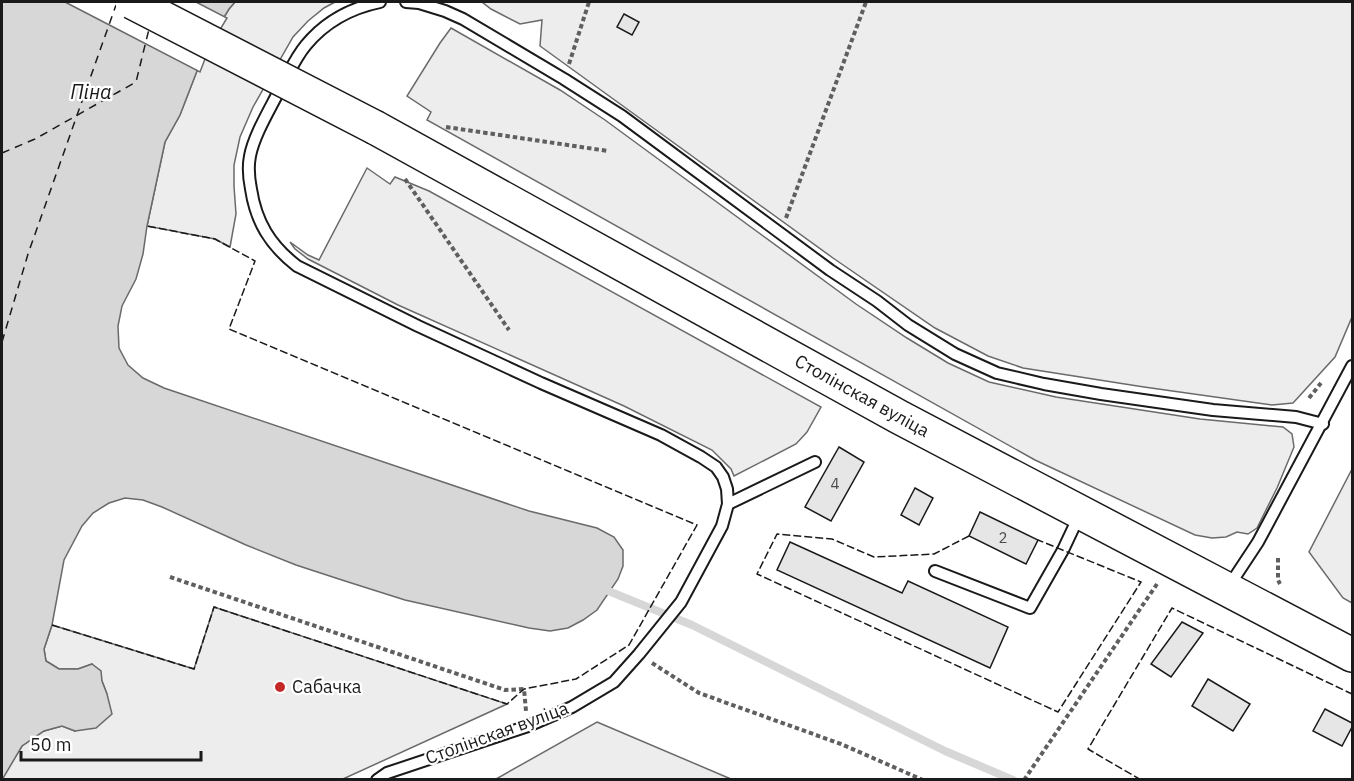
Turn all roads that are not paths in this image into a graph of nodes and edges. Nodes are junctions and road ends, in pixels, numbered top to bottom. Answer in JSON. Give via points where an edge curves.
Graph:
{"nodes":[{"id":1,"x":132,"y":2,"type":"edge"},
{"id":2,"x":380,"y":2,"type":"edge"},
{"id":3,"x":406,"y":2,"type":"edge"},
{"id":4,"x":1353,"y":366,"type":"edge"},
{"id":5,"x":1323,"y":424,"type":"junction"},
{"id":6,"x":815,"y":462,"type":"dead end"},
{"id":7,"x":728,"y":504,"type":"junction"},
{"id":8,"x":1080,"y":512,"type":"junction"},
{"id":9,"x":935,"y":571,"type":"dead end"},
{"id":10,"x":1227,"y":589,"type":"junction"},
{"id":11,"x":1353,"y":655,"type":"edge"},
{"id":12,"x":377,"y":780,"type":"edge"}],
"edges":[{"from":1,"to":8,"type":"main road","name":"Столінская вуліца","bridge":true,"via":[[376,128],[899,417]]},
{"from":2,"to":7,"type":"lane","via":[[347,12],[328,23],[304,47],[267,113],[250,157],[249,179],[259,220],[267,235],[297,266],[701,457],[723,477]]},
{"from":3,"to":5,"type":"lane","via":[[463,19],[622,116],[908,325],[955,354],[997,373],[1044,384],[1213,410],[1296,417]]},
{"from":4,"to":5,"type":"lane"},
{"from":5,"to":10,"type":"lane","via":[[1258,542]]},
{"from":6,"to":7,"type":"lane"},
{"from":7,"to":12,"type":"lane","name":"Столінская вуліца","via":[[722,526],[681,602],[614,682],[572,707],[528,726],[387,773]]},
{"from":8,"to":9,"type":"lane","via":[[1064,550],[1030,608]]},
{"from":8,"to":10,"type":"main road","name":"Столінская вуліца"},
{"from":10,"to":11,"type":"main road","name":"Столінская вуліца"}]}
